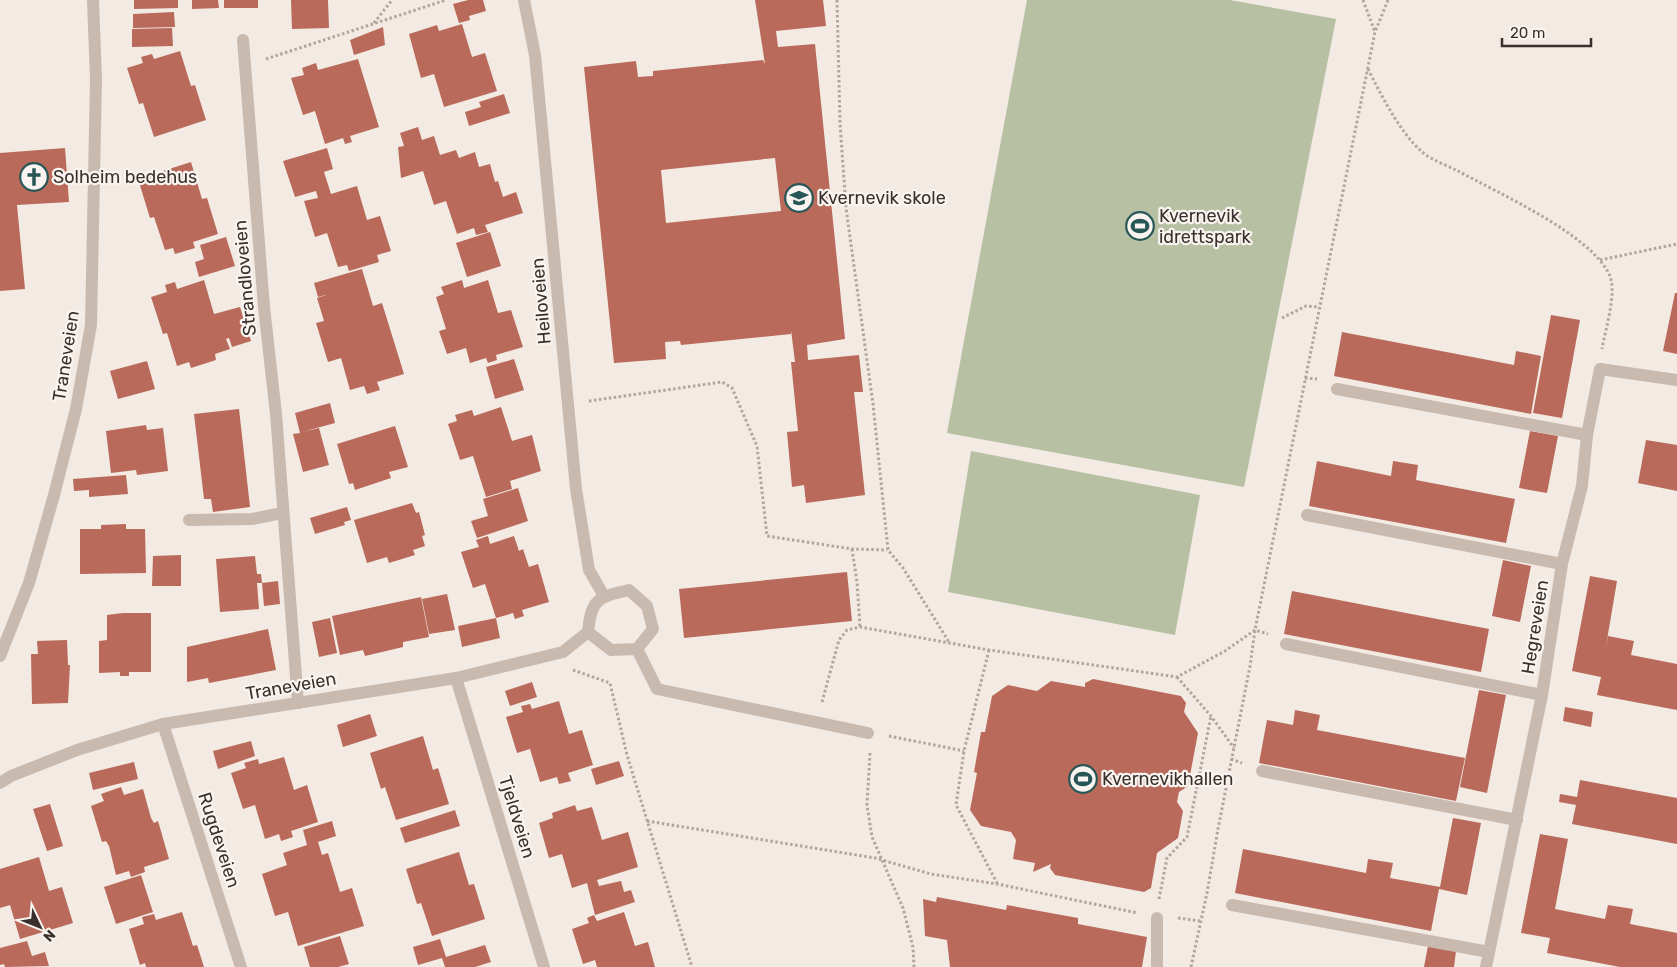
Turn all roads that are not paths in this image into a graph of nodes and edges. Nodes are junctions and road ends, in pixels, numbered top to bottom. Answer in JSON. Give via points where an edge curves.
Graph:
{"nodes":[{"id":1,"x":93,"y":0,"type":"edge"},
{"id":2,"x":524,"y":0,"type":"edge"},
{"id":3,"x":243,"y":40,"type":"dead end"},
{"id":4,"x":1677,"y":380,"type":"edge"},
{"id":5,"x":1337,"y":388,"type":"dead end"},
{"id":6,"x":1587,"y":435,"type":"junction"},
{"id":7,"x":282,"y":513,"type":"junction"},
{"id":8,"x":1307,"y":515,"type":"dead end"},
{"id":9,"x":189,"y":520,"type":"dead end"},
{"id":10,"x":1562,"y":564,"type":"junction"},
{"id":11,"x":604,"y":596,"type":"junction"},
{"id":12,"x":588,"y":632,"type":"junction"},
{"id":13,"x":1286,"y":644,"type":"dead end"},
{"id":14,"x":637,"y":649,"type":"junction"},
{"id":15,"x":0,"y":656,"type":"edge"},
{"id":16,"x":456,"y":678,"type":"junction"},
{"id":17,"x":1542,"y":695,"type":"junction"},
{"id":18,"x":298,"y":703,"type":"junction"},
{"id":19,"x":163,"y":724,"type":"junction"},
{"id":20,"x":868,"y":733,"type":"road end"},
{"id":21,"x":1262,"y":771,"type":"dead end"},
{"id":22,"x":0,"y":783,"type":"edge"},
{"id":23,"x":1517,"y":820,"type":"junction"},
{"id":24,"x":1232,"y":904,"type":"dead end"},
{"id":25,"x":1157,"y":918,"type":"road end"},
{"id":26,"x":1488,"y":952,"type":"junction"},
{"id":27,"x":241,"y":967,"type":"edge"},
{"id":28,"x":544,"y":967,"type":"edge"},
{"id":29,"x":1157,"y":967,"type":"edge"},
{"id":30,"x":1486,"y":967,"type":"edge"}],
"edges":[{"from":1,"to":15,"type":"street","name":"Traneveien","via":[[96,79],[91,325],[76,409],[30,583]]},
{"from":2,"to":11,"type":"street","name":"Heiloveien","via":[[535,55],[576,489],[589,570]]},
{"from":3,"to":7,"type":"street","name":"Strandloveien"},
{"from":4,"to":6,"type":"street","name":"Hegreveien","via":[[1600,369]]},
{"from":5,"to":6,"type":"street"},
{"from":6,"to":10,"type":"street","name":"Hegreveien","via":[[1582,486]]},
{"from":7,"to":9,"type":"street","via":[[252,519]]},
{"from":7,"to":18,"type":"street","name":"Strandloveien"},
{"from":8,"to":10,"type":"street"},
{"from":10,"to":17,"type":"street","name":"Hegreveien"},
{"from":11,"to":12,"type":"street","via":[[590,611]]},
{"from":11,"to":14,"type":"street","via":[[629,590],[647,606],[653,629]]},
{"from":12,"to":14,"type":"street","via":[[611,650]]},
{"from":12,"to":16,"type":"street","name":"Traneveien","via":[[563,652]]},
{"from":13,"to":17,"type":"street"},
{"from":14,"to":20,"type":"street","via":[[657,689]]},
{"from":16,"to":18,"type":"street","name":"Traneveien"},
{"from":16,"to":28,"type":"street","name":"Tjeldveien"},
{"from":17,"to":23,"type":"street","name":"Hegreveien"},
{"from":18,"to":19,"type":"street","name":"Traneveien"},
{"from":19,"to":22,"type":"street","name":"Traneveien","via":[[77,750]]},
{"from":19,"to":27,"type":"street","name":"Rugdeveien"},
{"from":21,"to":23,"type":"street"},
{"from":23,"to":26,"type":"street","name":"Hegreveien"},
{"from":24,"to":26,"type":"street"},
{"from":25,"to":29,"type":"street"},
{"from":26,"to":30,"type":"street","name":"Hegreveien"}]}
